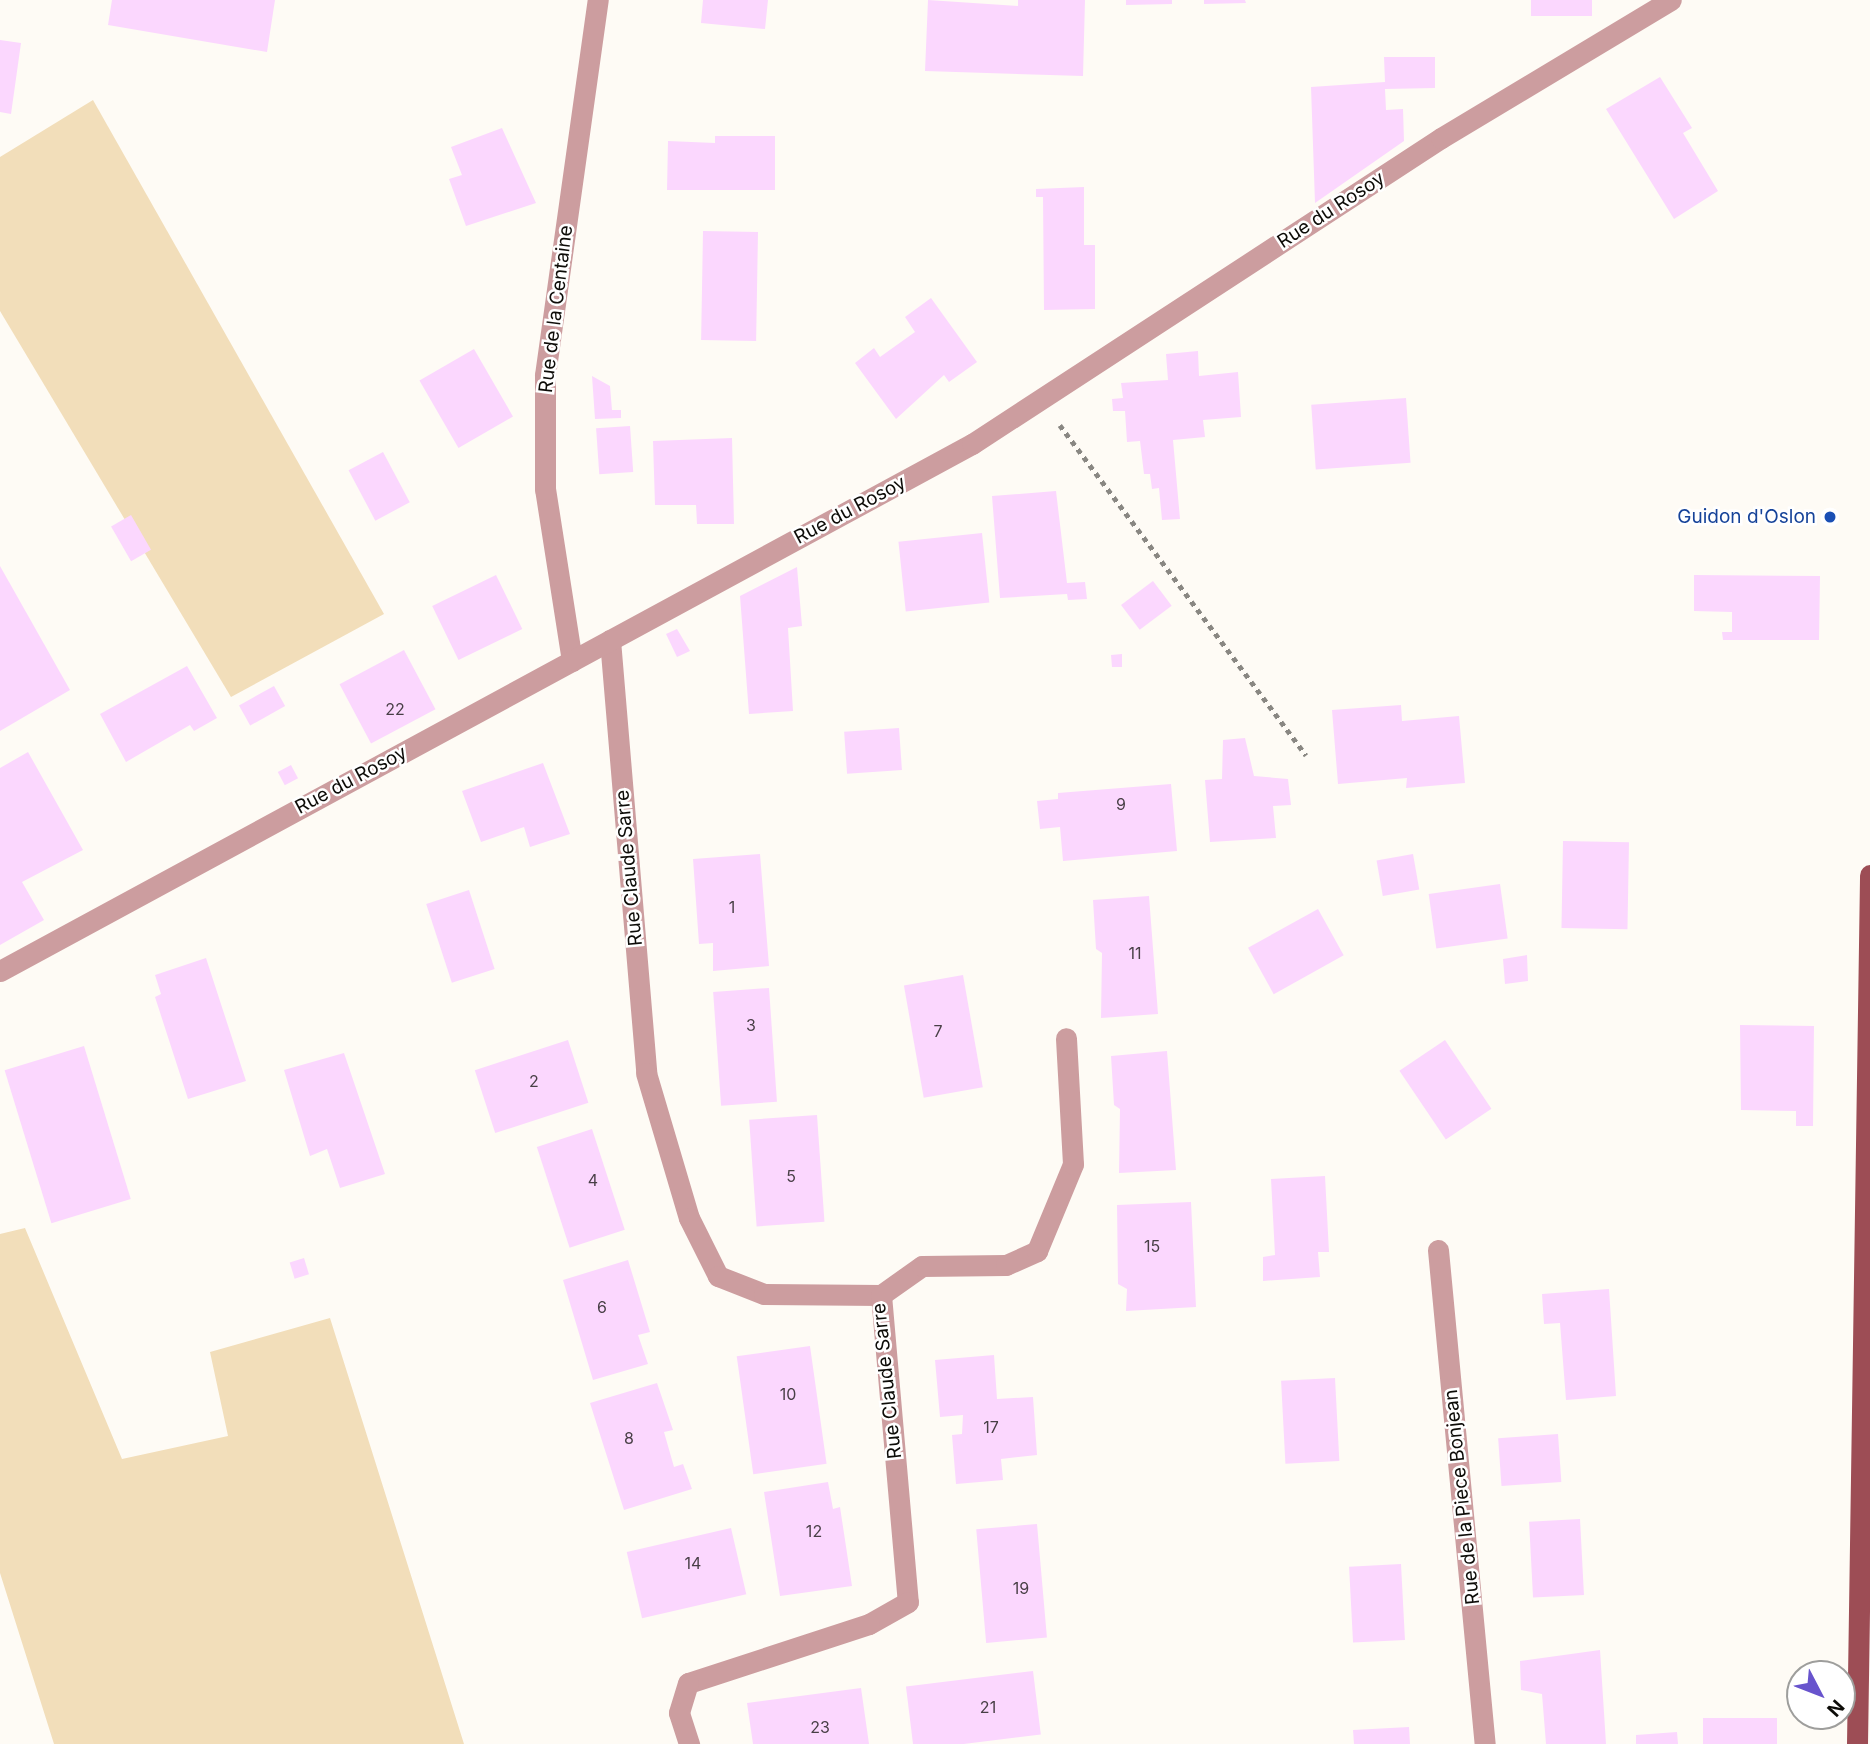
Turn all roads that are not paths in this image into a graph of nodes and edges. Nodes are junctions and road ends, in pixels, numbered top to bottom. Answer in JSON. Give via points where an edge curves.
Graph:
{"nodes":[{"id":1,"x":598,"y":0,"type":"edge"},
{"id":2,"x":1671,"y":0,"type":"edge"},
{"id":3,"x":610,"y":640,"type":"junction"},
{"id":4,"x":572,"y":661,"type":"junction"},
{"id":5,"x":1870,"y":875,"type":"edge"},
{"id":6,"x":0,"y":971,"type":"edge"},
{"id":7,"x":1066,"y":1038,"type":"dead end"},
{"id":8,"x":1438,"y":1250,"type":"dead end"},
{"id":9,"x":881,"y":1295,"type":"junction"},
{"id":10,"x":689,"y":1744,"type":"edge"},
{"id":11,"x":1485,"y":1744,"type":"edge"},
{"id":12,"x":1857,"y":1744,"type":"edge"}],
"edges":[{"from":1,"to":4,"type":"street","name":"Rue de la Centaine","via":[[545,375],[545,489]]},
{"from":2,"to":3,"type":"street","name":"Rue du Rosoy","via":[[1441,138],[972,444]]},
{"from":3,"to":4,"type":"street","name":"Rue du Rosoy"},
{"from":3,"to":9,"type":"street","name":"Rue Claude Sarre","via":[[646,1073],[689,1218],[718,1276],[764,1294]]},
{"from":4,"to":6,"type":"street","name":"Rue du Rosoy"},
{"from":5,"to":12,"type":"main road"},
{"from":7,"to":9,"type":"street","via":[[1073,1164],[1037,1251],[1006,1265],[922,1266]]},
{"from":8,"to":11,"type":"street","name":"Rue de la Piece Bonjean"},
{"from":9,"to":10,"type":"street","name":"Rue Claude Sarre","via":[[908,1602],[869,1624],[688,1683],[678,1713]]}]}
